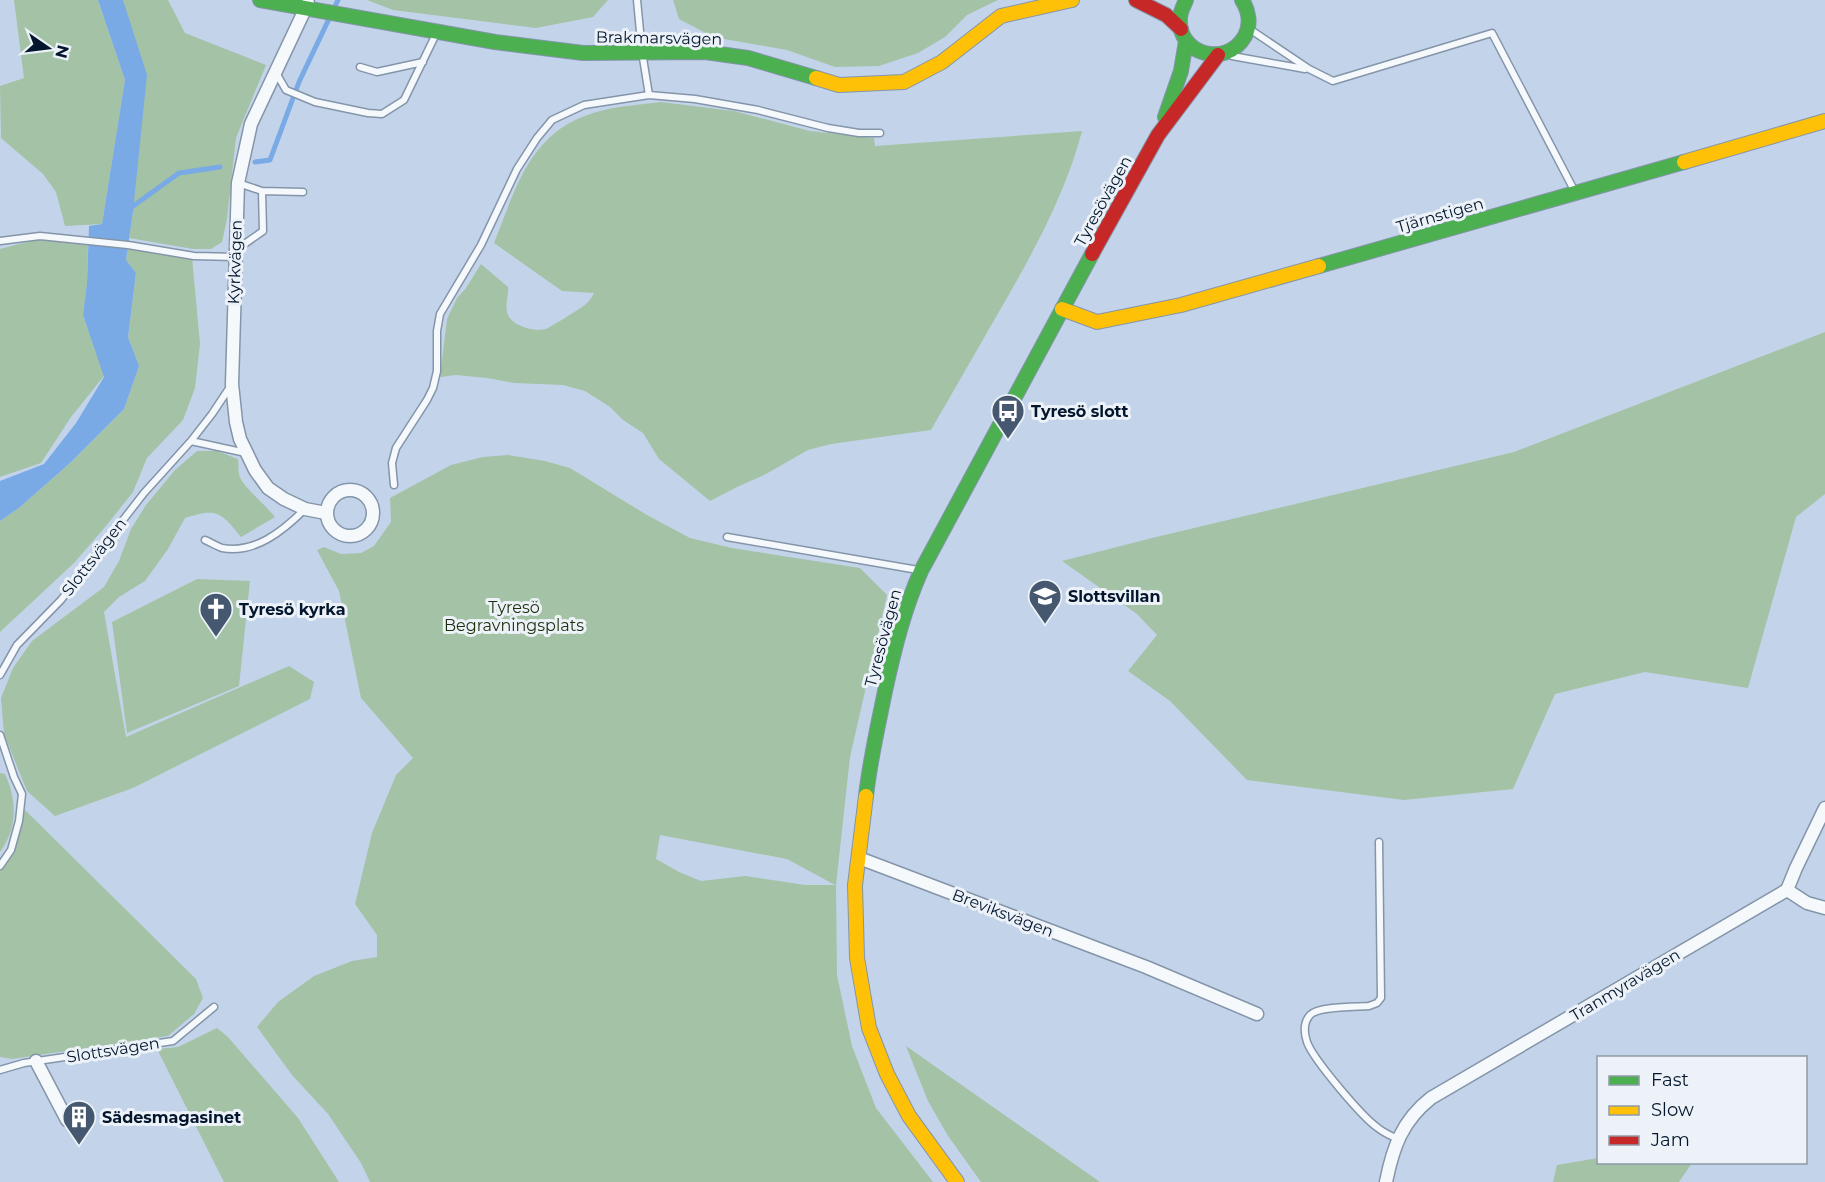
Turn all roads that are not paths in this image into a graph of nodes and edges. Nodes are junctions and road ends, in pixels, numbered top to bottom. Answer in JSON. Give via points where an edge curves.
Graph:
{"nodes":[{"id":1,"x":260,"y":0,"type":"edge"},
{"id":2,"x":637,"y":0,"type":"edge"},
{"id":3,"x":1072,"y":0,"type":"edge"},
{"id":4,"x":1136,"y":0,"type":"edge"},
{"id":5,"x":1186,"y":0,"type":"edge"},
{"id":6,"x":1244,"y":1,"type":"edge"},
{"id":7,"x":307,"y":4,"type":"edge"},
{"id":8,"x":1248,"y":28,"type":"junction"},
{"id":9,"x":437,"y":31,"type":"junction"},
{"id":10,"x":1183,"y":35,"type":"junction"},
{"id":11,"x":642,"y":52,"type":"junction"},
{"id":12,"x":1221,"y":55,"type":"junction"},
{"id":13,"x":423,"y":62,"type":"junction"},
{"id":14,"x":360,"y":67,"type":"dead end"},
{"id":15,"x":1309,"y":69,"type":"junction"},
{"id":16,"x":275,"y":71,"type":"junction"},
{"id":17,"x":650,"y":95,"type":"junction"},
{"id":18,"x":1825,"y":121,"type":"edge"},
{"id":19,"x":880,"y":133,"type":"dead end"},
{"id":20,"x":1158,"y":135,"type":"junction"},
{"id":21,"x":238,"y":183,"type":"junction"},
{"id":22,"x":262,"y":191,"type":"junction"},
{"id":23,"x":303,"y":192,"type":"dead end"},
{"id":24,"x":1576,"y":193,"type":"junction"},
{"id":25,"x":0,"y":241,"type":"edge"},
{"id":26,"x":236,"y":254,"type":"junction"},
{"id":27,"x":1062,"y":309,"type":"junction"},
{"id":28,"x":232,"y":384,"type":"junction"},
{"id":29,"x":191,"y":441,"type":"junction"},
{"id":30,"x":246,"y":454,"type":"junction"},
{"id":31,"x":394,"y":485,"type":"dead end"},
{"id":32,"x":305,"y":508,"type":"junction"},
{"id":33,"x":326,"y":513,"type":"dead end"},
{"id":34,"x":727,"y":537,"type":"dead end"},
{"id":35,"x":205,"y":540,"type":"dead end"},
{"id":36,"x":921,"y":571,"type":"junction"},
{"id":37,"x":0,"y":675,"type":"edge"},
{"id":38,"x":0,"y":735,"type":"edge"},
{"id":39,"x":1825,"y":808,"type":"edge"},
{"id":40,"x":1379,"y":842,"type":"dead end"},
{"id":41,"x":859,"y":858,"type":"junction"},
{"id":42,"x":0,"y":866,"type":"edge"},
{"id":43,"x":1788,"y":890,"type":"junction"},
{"id":44,"x":1825,"y":908,"type":"edge"},
{"id":45,"x":214,"y":1006,"type":"dead end"},
{"id":46,"x":1257,"y":1014,"type":"dead end"},
{"id":47,"x":36,"y":1062,"type":"junction"},
{"id":48,"x":0,"y":1070,"type":"edge"},
{"id":49,"x":67,"y":1120,"type":"dead end"},
{"id":50,"x":1398,"y":1139,"type":"junction"},
{"id":51,"x":957,"y":1182,"type":"edge"},
{"id":52,"x":1386,"y":1182,"type":"edge"}],
"edges":[{"from":1,"to":7,"type":"street","name":"Brakmarsvägen"},
{"from":2,"to":11,"type":"lane"},
{"from":3,"to":11,"type":"street","name":"Brakmarsvägen","via":[[1001,16],[942,62],[904,81],[839,86],[748,58],[705,52]]},
{"from":4,"to":10,"type":"street","via":[[1172,18]]},
{"from":5,"to":10,"type":"street","name":"Tyresövägen","via":[[1180,14]]},
{"from":6,"to":8,"type":"street"},
{"from":7,"to":9,"type":"street","name":"Brakmarsvägen","via":[[331,13]]},
{"from":7,"to":16,"type":"street","name":"Kyrkvägen"},
{"from":8,"to":12,"type":"street","name":"Tyresövägen","via":[[1238,46]]},
{"from":8,"to":15,"type":"lane"},
{"from":9,"to":11,"type":"street","name":"Brakmarsvägen","via":[[583,53]]},
{"from":9,"to":13,"type":"lane"},
{"from":10,"to":12,"type":"street","via":[[1197,51]]},
{"from":10,"to":20,"type":"street","name":"Tyresövägen","via":[[1181,71]]},
{"from":11,"to":17,"type":"lane"},
{"from":12,"to":15,"type":"lane"},
{"from":12,"to":20,"type":"street","name":"Tyresövägen"},
{"from":13,"to":14,"type":"lane","via":[[377,72]]},
{"from":13,"to":16,"type":"lane","via":[[404,100],[382,114],[315,102],[286,90]]},
{"from":15,"to":24,"type":"lane","via":[[1333,81],[1492,33]]},
{"from":16,"to":21,"type":"street","name":"Kyrkvägen","via":[[251,124]]},
{"from":17,"to":19,"type":"lane","via":[[759,110],[828,128]]},
{"from":17,"to":31,"type":"lane","via":[[584,105],[552,120],[537,138],[441,314],[436,331],[433,388],[396,448],[392,463]]},
{"from":18,"to":24,"type":"street","name":"Tjärnstigen"},
{"from":20,"to":27,"type":"street","name":"Tyresövägen"},
{"from":21,"to":22,"type":"lane"},
{"from":21,"to":26,"type":"street","name":"Kyrkvägen"},
{"from":22,"to":23,"type":"lane"},
{"from":22,"to":26,"type":"lane","via":[[262,231]]},
{"from":24,"to":27,"type":"street","name":"Tjärnstigen","via":[[1182,305],[1097,322]]},
{"from":25,"to":26,"type":"lane","via":[[40,236],[194,256]]},
{"from":26,"to":28,"type":"street","name":"Kyrkvägen"},
{"from":27,"to":36,"type":"street","name":"Tyresövägen"},
{"from":28,"to":29,"type":"lane","name":"Slottsvägen"},
{"from":28,"to":30,"type":"street","name":"Kyrkvägen","via":[[236,422]]},
{"from":29,"to":30,"type":"lane"},
{"from":29,"to":37,"type":"lane","name":"Slottsvägen","via":[[144,493],[61,600],[17,645]]},
{"from":30,"to":32,"type":"street","name":"Kyrkvägen","via":[[268,488]]},
{"from":32,"to":33,"type":"street","name":"Kyrkvägen"},
{"from":32,"to":35,"type":"lane","via":[[258,545],[221,548]]},
{"from":34,"to":36,"type":"lane"},
{"from":36,"to":41,"type":"street","name":"Tyresövägen","via":[[895,646],[870,760]]},
{"from":38,"to":42,"type":"lane","via":[[22,794],[20,821],[11,850]]},
{"from":39,"to":43,"type":"street"},
{"from":40,"to":50,"type":"lane","via":[[1381,998],[1369,1006],[1318,1010],[1310,1015],[1304,1028],[1312,1052],[1345,1094],[1378,1128]]},
{"from":41,"to":46,"type":"street","name":"Breviksvägen","via":[[1146,967]]},
{"from":41,"to":51,"type":"street","name":"Tyresövägen","via":[[855,885],[857,958],[868,1028],[909,1116]]},
{"from":43,"to":44,"type":"street","via":[[1807,903]]},
{"from":43,"to":50,"type":"street","name":"Tranmyravägen","via":[[1431,1098],[1403,1127]]},
{"from":45,"to":47,"type":"lane","name":"Slottsvägen","via":[[173,1041]]},
{"from":47,"to":48,"type":"lane","name":"Slottsvägen"},
{"from":47,"to":49,"type":"street"},
{"from":50,"to":52,"type":"street","name":"Tranmyravägen"}]}
